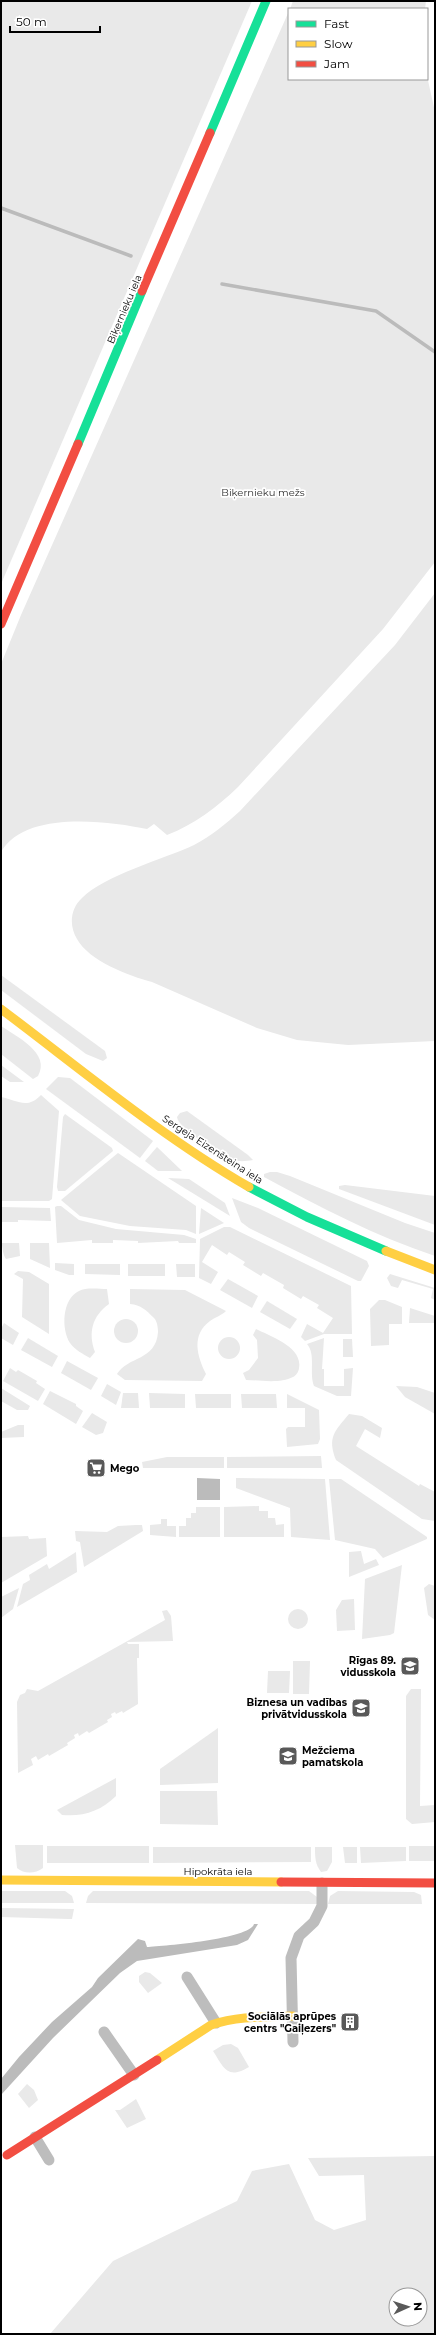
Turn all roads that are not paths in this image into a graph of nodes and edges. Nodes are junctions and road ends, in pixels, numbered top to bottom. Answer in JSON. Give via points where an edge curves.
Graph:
{"nodes":[{"id":1,"x":266,"y":1,"type":"edge"},
{"id":2,"x":1,"y":624,"type":"edge"},
{"id":3,"x":1,"y":1009,"type":"edge"},
{"id":4,"x":435,"y":1270,"type":"edge"},
{"id":5,"x":1,"y":1880,"type":"edge"},
{"id":6,"x":322,"y":1883,"type":"junction"},
{"id":7,"x":435,"y":1883,"type":"edge"},
{"id":8,"x":187,"y":1977,"type":"dead end"},
{"id":9,"x":293,"y":2016,"type":"junction"},
{"id":10,"x":216,"y":2023,"type":"junction"},
{"id":11,"x":104,"y":2032,"type":"dead end"},
{"id":12,"x":293,"y":2042,"type":"dead end"},
{"id":13,"x":134,"y":2075,"type":"junction"},
{"id":14,"x":35,"y":2137,"type":"junction"},
{"id":15,"x":7,"y":2155,"type":"dead end"},
{"id":16,"x":49,"y":2160,"type":"dead end"}],
"edges":[{"from":1,"to":2,"type":"street","name":"Biķernieku iela"},
{"from":3,"to":4,"type":"street","name":"Sergeja Eizenšteina iela","via":[[163,1132],[234,1178],[312,1219],[384,1252]]},
{"from":5,"to":6,"type":"street","name":"Hipokrāta iela"},
{"from":6,"to":7,"type":"street","name":"Hipokrāta iela"},
{"from":6,"to":9,"type":"street","via":[[322,1906],[314,1922],[299,1936],[291,1958]]},
{"from":8,"to":10,"type":"street"},
{"from":9,"to":10,"type":"street","via":[[241,2017]]},
{"from":9,"to":12,"type":"street"},
{"from":10,"to":13,"type":"street"},
{"from":11,"to":13,"type":"street"},
{"from":13,"to":14,"type":"street"},
{"from":14,"to":15,"type":"street"},
{"from":14,"to":16,"type":"street"}]}
